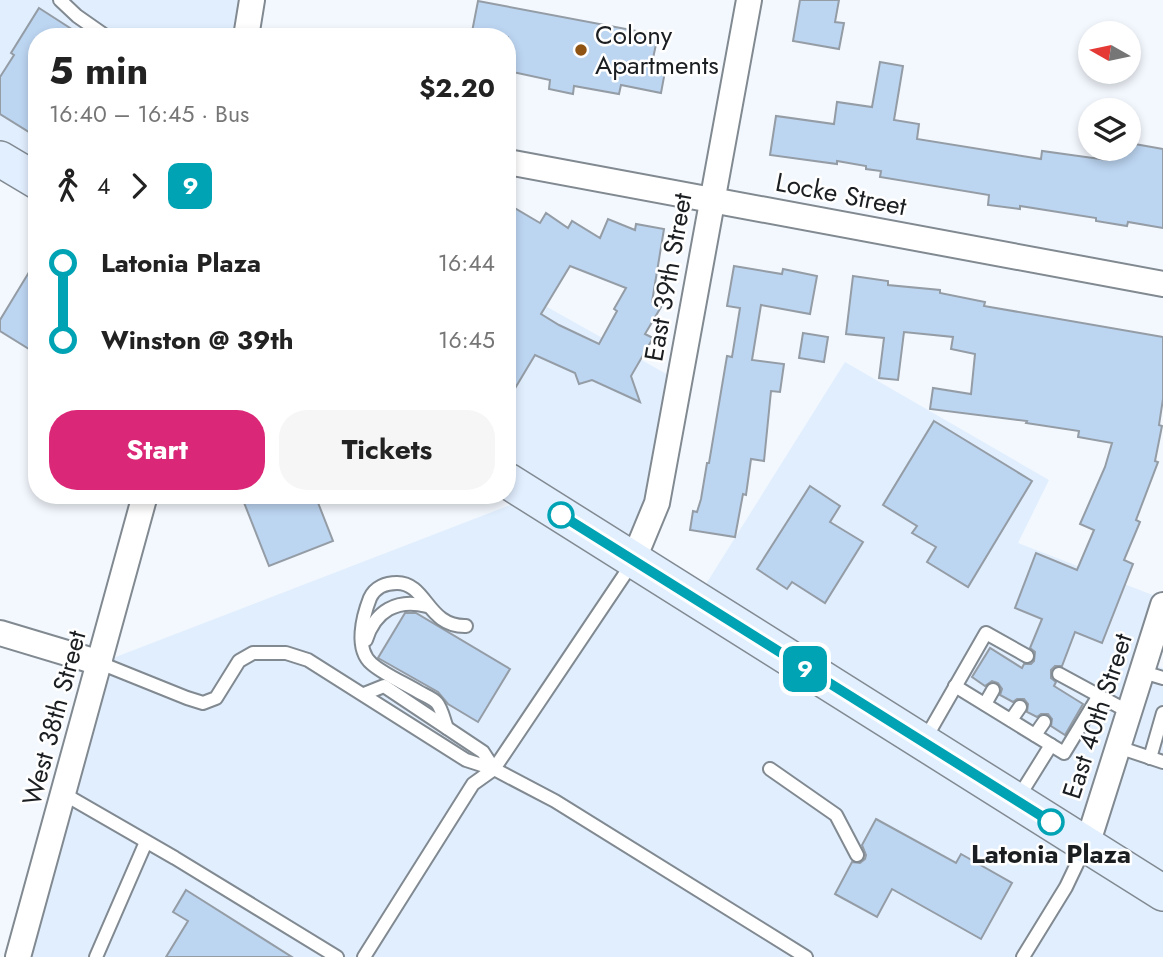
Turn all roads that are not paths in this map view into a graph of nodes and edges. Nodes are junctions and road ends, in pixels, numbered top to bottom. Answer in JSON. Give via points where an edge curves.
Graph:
{"nodes":[{"id":1,"x":60,"y":0,"type":"edge"},
{"id":2,"x":252,"y":0,"type":"edge"},
{"id":3,"x":749,"y":0,"type":"edge"},
{"id":4,"x":94,"y":28,"type":"edge"},
{"id":5,"x":247,"y":28,"type":"edge"},
{"id":6,"x":0,"y":159,"type":"edge"},
{"id":7,"x":516,"y":163,"type":"edge"},
{"id":8,"x":28,"y":176,"type":"edge"},
{"id":9,"x":712,"y":200,"type":"junction"},
{"id":10,"x":1163,"y":284,"type":"edge"},
{"id":11,"x":516,"y":486,"type":"edge"},
{"id":12,"x":143,"y":504,"type":"edge"},
{"id":13,"x":633,"y":561,"type":"junction"},
{"id":14,"x":427,"y":606,"type":"junction"},
{"id":15,"x":1163,"y":606,"type":"edge"},
{"id":16,"x":466,"y":626,"type":"dead end"},
{"id":17,"x":0,"y":633,"type":"edge"},
{"id":18,"x":363,"y":648,"type":"junction"},
{"id":19,"x":1018,"y":656,"type":"dead end"},
{"id":20,"x":100,"y":663,"type":"junction"},
{"id":21,"x":1153,"y":675,"type":"edge"},
{"id":22,"x":1063,"y":682,"type":"dead end"},
{"id":23,"x":955,"y":686,"type":"junction"},
{"id":24,"x":993,"y":690,"type":"dead end"},
{"id":25,"x":364,"y":694,"type":"junction"},
{"id":26,"x":1098,"y":697,"type":"junction"},
{"id":27,"x":985,"y":704,"type":"junction"},
{"id":28,"x":1020,"y":707,"type":"dead end"},
{"id":29,"x":1129,"y":712,"type":"junction"},
{"id":30,"x":1163,"y":713,"type":"edge"},
{"id":31,"x":1011,"y":720,"type":"junction"},
{"id":32,"x":1044,"y":722,"type":"dead end"},
{"id":33,"x":447,"y":728,"type":"junction"},
{"id":34,"x":1035,"y":735,"type":"junction"},
{"id":35,"x":923,"y":741,"type":"junction"},
{"id":36,"x":1051,"y":745,"type":"junction"},
{"id":37,"x":1118,"y":747,"type":"junction"},
{"id":38,"x":1150,"y":758,"type":"junction"},
{"id":39,"x":1163,"y":762,"type":"edge"},
{"id":40,"x":494,"y":769,"type":"junction"},
{"id":41,"x":770,"y":769,"type":"dead end"},
{"id":42,"x":64,"y":794,"type":"junction"},
{"id":43,"x":1016,"y":800,"type":"junction"},
{"id":44,"x":146,"y":842,"type":"junction"},
{"id":45,"x":1087,"y":845,"type":"junction"},
{"id":46,"x":857,"y":855,"type":"dead end"},
{"id":47,"x":1163,"y":893,"type":"edge"},
{"id":48,"x":18,"y":957,"type":"edge"},
{"id":49,"x":96,"y":957,"type":"edge"},
{"id":50,"x":337,"y":957,"type":"edge"},
{"id":51,"x":364,"y":957,"type":"edge"},
{"id":52,"x":806,"y":957,"type":"edge"},
{"id":53,"x":1023,"y":957,"type":"edge"}],
"edges":[{"from":1,"to":4,"type":"lane"},
{"from":2,"to":5,"type":"street"},
{"from":3,"to":9,"type":"street","name":"East 39th Street"},
{"from":6,"to":8,"type":"main road"},
{"from":7,"to":9,"type":"street","name":"Locke Street"},
{"from":9,"to":10,"type":"street","name":"Locke Street"},
{"from":9,"to":13,"type":"street","name":"East 39th Street","via":[[657,503]]},
{"from":11,"to":13,"type":"main road"},
{"from":12,"to":20,"type":"street","name":"West 38th Street"},
{"from":13,"to":35,"type":"main road"},
{"from":13,"to":40,"type":"lane"},
{"from":14,"to":16,"type":"lane","via":[[454,626]]},
{"from":14,"to":18,"type":"lane","via":[[412,602],[385,609],[374,620]]},
{"from":14,"to":18,"type":"lane","via":[[410,585],[383,585],[372,593],[365,612]]},
{"from":15,"to":21,"type":"street","name":"East 40th Street"},
{"from":17,"to":20,"type":"street"},
{"from":18,"to":33,"type":"lane","via":[[370,663],[437,703]]},
{"from":19,"to":23,"type":"lane","via":[[986,633]]},
{"from":20,"to":25,"type":"lane","via":[[203,703],[216,698],[239,661],[253,653],[286,653],[308,660]]},
{"from":20,"to":42,"type":"street","name":"West 38th Street"},
{"from":21,"to":29,"type":"street","name":"East 40th Street"},
{"from":22,"to":26,"type":"lane"},
{"from":23,"to":27,"type":"lane"},
{"from":23,"to":35,"type":"lane"},
{"from":24,"to":27,"type":"lane"},
{"from":25,"to":33,"type":"lane","via":[[384,687]]},
{"from":25,"to":40,"type":"lane","via":[[466,760]]},
{"from":26,"to":29,"type":"lane"},
{"from":26,"to":36,"type":"lane","via":[[1064,753]]},
{"from":27,"to":31,"type":"lane"},
{"from":28,"to":31,"type":"lane"},
{"from":29,"to":37,"type":"street","name":"East 40th Street"},
{"from":30,"to":38,"type":"lane"},
{"from":31,"to":34,"type":"lane"},
{"from":32,"to":34,"type":"lane"},
{"from":33,"to":40,"type":"lane","via":[[484,751]]},
{"from":34,"to":36,"type":"lane"},
{"from":35,"to":43,"type":"main road"},
{"from":36,"to":43,"type":"lane"},
{"from":37,"to":38,"type":"lane"},
{"from":37,"to":45,"type":"street","name":"East 40th Street"},
{"from":38,"to":39,"type":"lane"},
{"from":40,"to":51,"type":"lane","via":[[473,784]]},
{"from":40,"to":52,"type":"lane","via":[[555,801]]},
{"from":41,"to":46,"type":"lane","via":[[836,815]]},
{"from":42,"to":44,"type":"lane"},
{"from":42,"to":48,"type":"street","name":"West 38th Street"},
{"from":43,"to":45,"type":"main road"},
{"from":44,"to":49,"type":"lane"},
{"from":44,"to":50,"type":"lane"},
{"from":45,"to":47,"type":"main road"},
{"from":45,"to":53,"type":"lane"}]}
